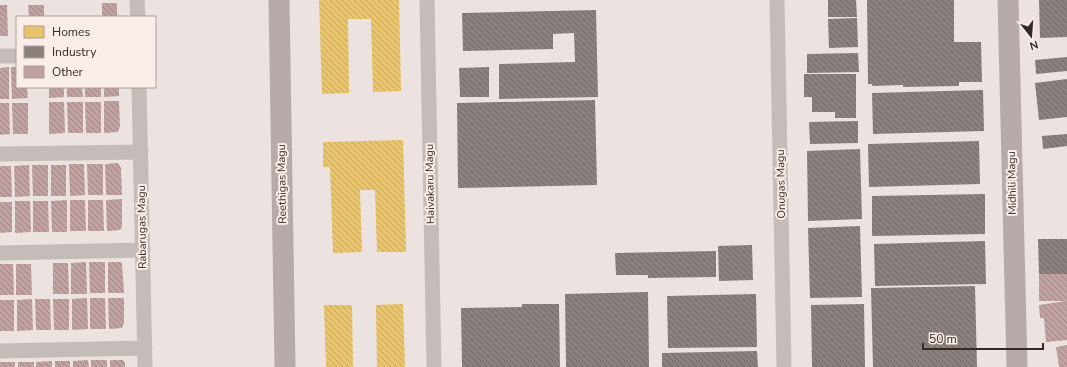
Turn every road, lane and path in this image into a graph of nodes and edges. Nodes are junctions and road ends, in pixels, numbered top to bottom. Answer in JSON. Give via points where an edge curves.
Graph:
{"nodes":[{"id":1,"x":137,"y":0,"type":"edge"},
{"id":2,"x":278,"y":0,"type":"edge"},
{"id":3,"x":427,"y":0,"type":"edge"},
{"id":4,"x":777,"y":0,"type":"edge"},
{"id":5,"x":1008,"y":0,"type":"edge"},
{"id":6,"x":138,"y":16,"type":"edge"},
{"id":7,"x":0,"y":56,"type":"edge"},
{"id":8,"x":16,"y":56,"type":"edge"},
{"id":9,"x":139,"y":88,"type":"edge"},
{"id":10,"x":141,"y":152,"type":"junction"},
{"id":11,"x":0,"y":154,"type":"edge"},
{"id":12,"x":143,"y":250,"type":"junction"},
{"id":13,"x":0,"y":253,"type":"edge"},
{"id":14,"x":145,"y":348,"type":"junction"},
{"id":15,"x":0,"y":351,"type":"edge"},
{"id":16,"x":145,"y":367,"type":"edge"},
{"id":17,"x":285,"y":367,"type":"edge"},
{"id":18,"x":434,"y":367,"type":"edge"},
{"id":19,"x":784,"y":367,"type":"edge"},
{"id":20,"x":1017,"y":367,"type":"edge"}],
"edges":[{"from":1,"to":6,"type":"street"},
{"from":2,"to":17,"type":"street","name":"Reethigas Magu"},
{"from":3,"to":18,"type":"street","name":"Haivakaru Magu"},
{"from":4,"to":19,"type":"street","name":"Onugas Magu"},
{"from":5,"to":20,"type":"street","name":"Midhili Magu"},
{"from":7,"to":8,"type":"street"},
{"from":9,"to":10,"type":"street","name":"Rabarugas Magu"},
{"from":10,"to":11,"type":"street"},
{"from":10,"to":12,"type":"street","name":"Rabarugas Magu"},
{"from":12,"to":13,"type":"street"},
{"from":12,"to":14,"type":"street","name":"Rabarugas Magu"},
{"from":14,"to":15,"type":"street"},
{"from":14,"to":16,"type":"street","name":"Rabarugas Magu"}]}
